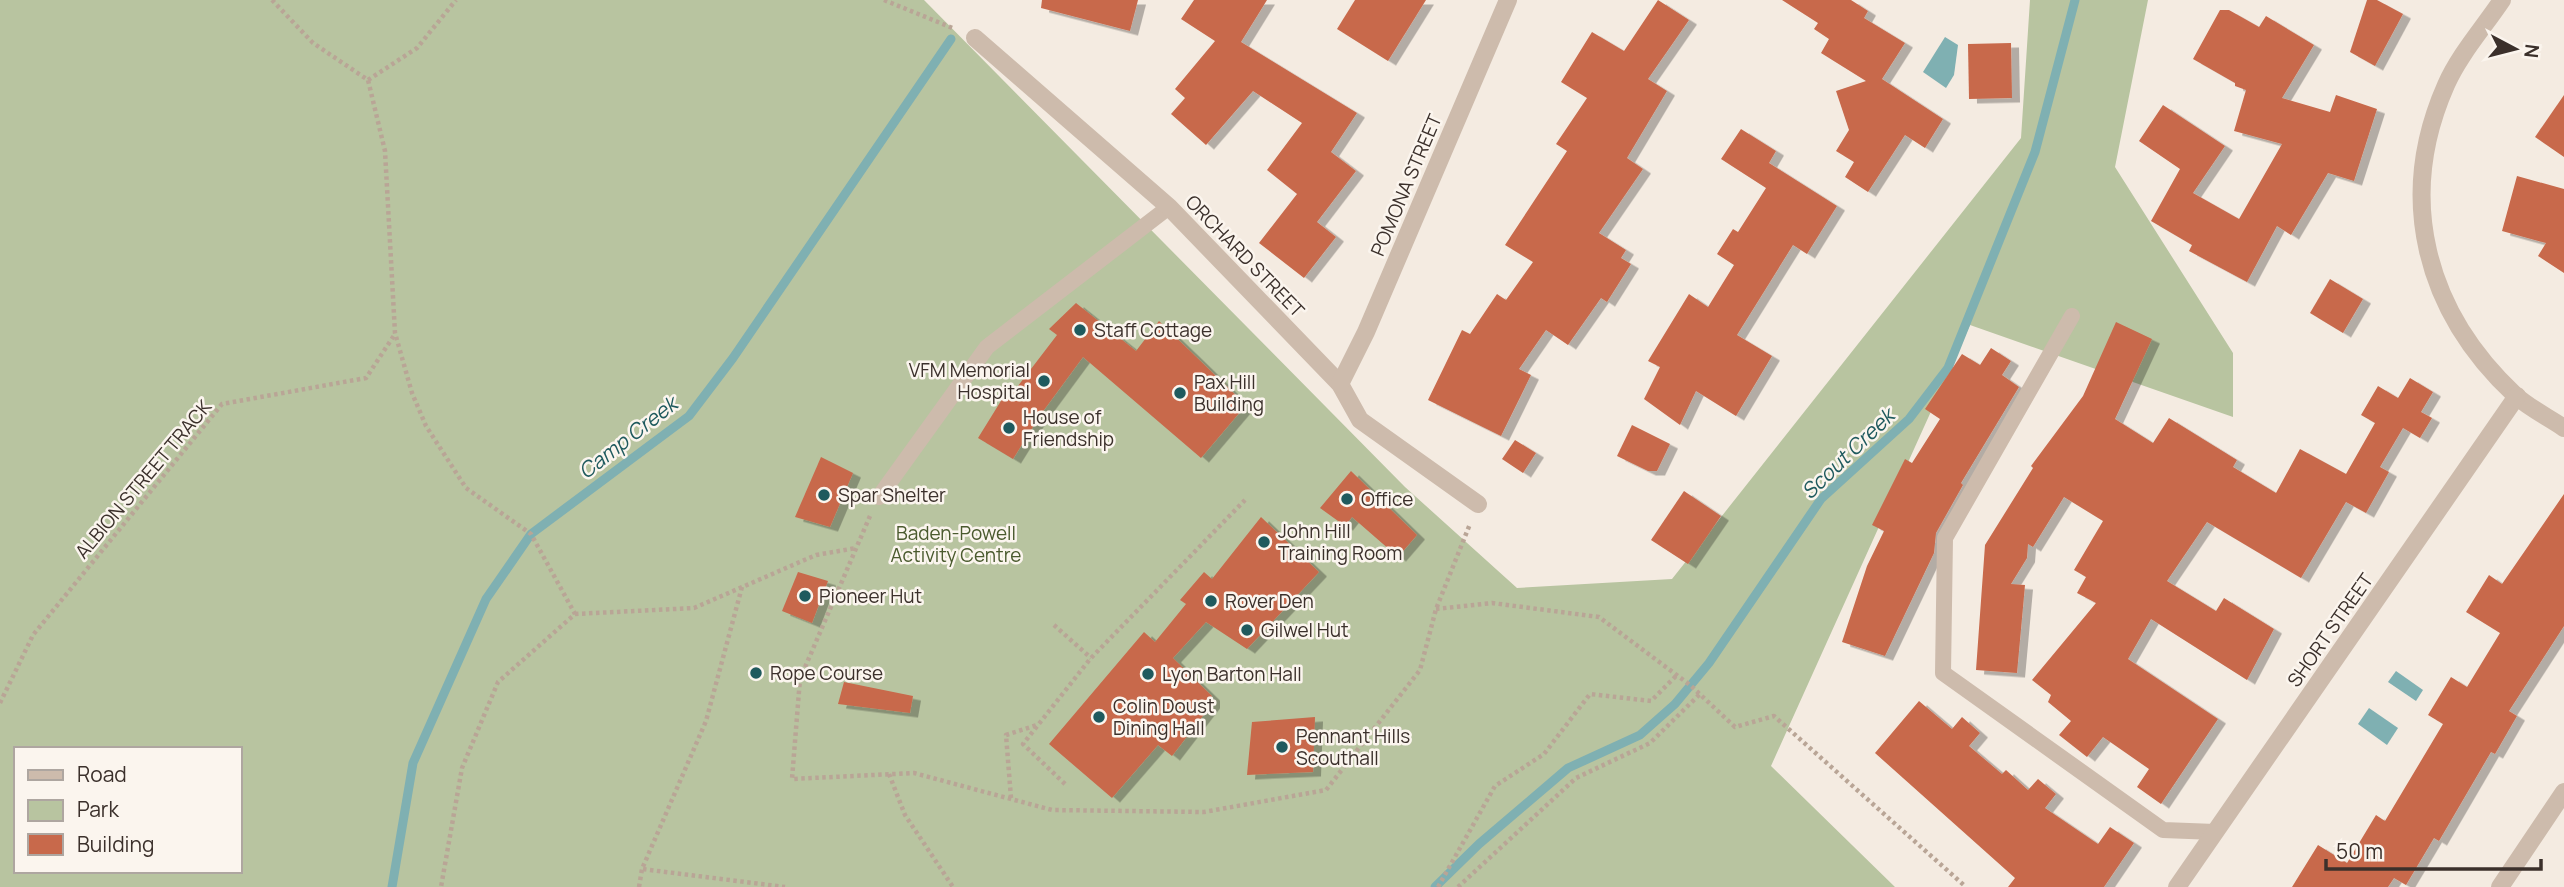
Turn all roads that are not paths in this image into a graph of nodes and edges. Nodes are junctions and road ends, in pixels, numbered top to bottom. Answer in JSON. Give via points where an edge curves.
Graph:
{"nodes":[{"id":1,"x":1508,"y":0,"type":"edge"},
{"id":2,"x":2502,"y":0,"type":"edge"},
{"id":3,"x":975,"y":38,"type":"road end"},
{"id":4,"x":1169,"y":207,"type":"junction"},
{"id":5,"x":2072,"y":316,"type":"dead end"},
{"id":6,"x":1340,"y":384,"type":"junction"},
{"id":7,"x":2517,"y":396,"type":"junction"},
{"id":8,"x":2564,"y":428,"type":"edge"},
{"id":9,"x":879,"y":496,"type":"road end"},
{"id":10,"x":1478,"y":504,"type":"road end"},
{"id":11,"x":2564,"y":792,"type":"edge"},
{"id":12,"x":2215,"y":832,"type":"junction"},
{"id":13,"x":2177,"y":887,"type":"edge"},
{"id":14,"x":2500,"y":887,"type":"edge"}],
"edges":[{"from":1,"to":6,"type":"street","name":"POMONA STREET"},
{"from":2,"to":7,"type":"street","via":[[2447,82],[2428,132],[2419,200],[2428,254],[2449,313],[2479,356]]},
{"from":3,"to":4,"type":"street","name":"ORCHARD STREET"},
{"from":4,"to":6,"type":"street","name":"ORCHARD STREET"},
{"from":4,"to":9,"type":"lane","via":[[987,347]]},
{"from":5,"to":12,"type":"lane","via":[[1945,538],[1943,673],[2163,830]]},
{"from":6,"to":10,"type":"street","name":"ORCHARD STREET","via":[[1360,420]]},
{"from":7,"to":8,"type":"street"},
{"from":7,"to":12,"type":"street","name":"SHORT STREET"},
{"from":11,"to":14,"type":"street"},
{"from":12,"to":13,"type":"street","name":"SHORT STREET"}]}
